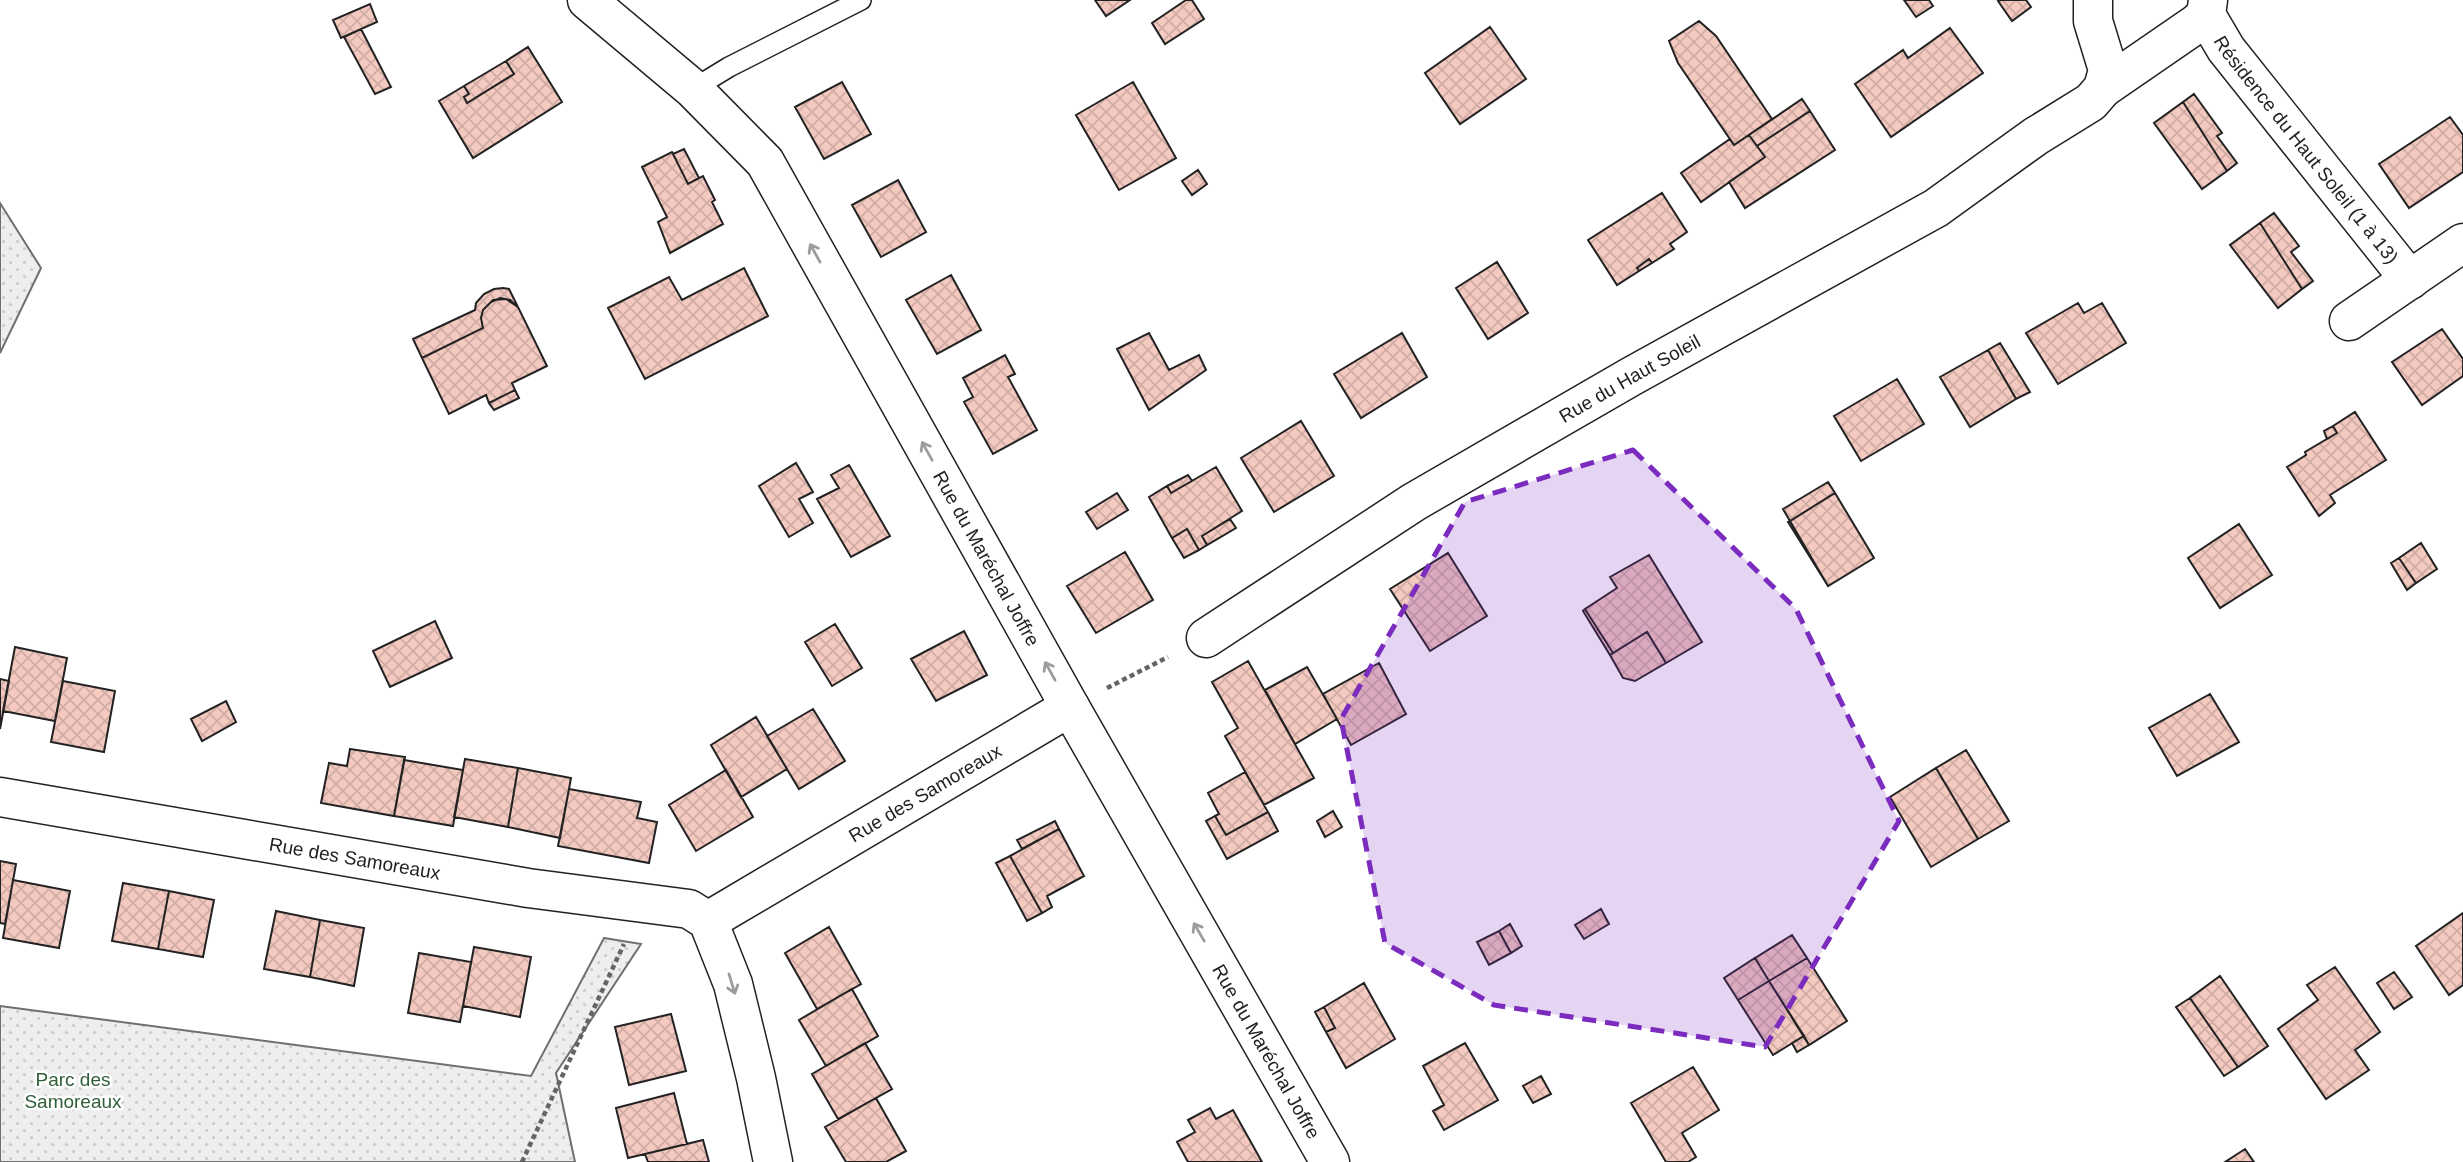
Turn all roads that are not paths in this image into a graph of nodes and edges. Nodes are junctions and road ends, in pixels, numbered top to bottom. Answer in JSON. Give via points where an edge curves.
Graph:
{"nodes":[{"id":1,"x":587,"y":0,"type":"edge"},
{"id":2,"x":861,"y":0,"type":"edge"},
{"id":3,"x":2093,"y":0,"type":"edge"},
{"id":4,"x":2207,"y":8,"type":"edge"},
{"id":5,"x":2103,"y":88,"type":"junction"},
{"id":6,"x":693,"y":89,"type":"junction"},
{"id":7,"x":2463,"y":243,"type":"edge"},
{"id":8,"x":2410,"y":280,"type":"junction"},
{"id":9,"x":2349,"y":321,"type":"dead end"},
{"id":10,"x":1206,"y":638,"type":"road end"},
{"id":11,"x":1070,"y":707,"type":"junction"},
{"id":12,"x":0,"y":797,"type":"edge"},
{"id":13,"x":708,"y":920,"type":"junction"},
{"id":14,"x":773,"y":1162,"type":"edge"},
{"id":15,"x":1330,"y":1162,"type":"edge"}],
"edges":[{"from":1,"to":6,"type":"street","name":"Rue du Maréchal Joffre"},
{"from":2,"to":6,"type":"lane"},
{"from":3,"to":5,"type":"street","via":[[2093,21],[2108,70]]},
{"from":4,"to":5,"type":"street"},
{"from":4,"to":8,"type":"street","name":"Résidence du Haut Soleil (1 à 13)","via":[[2226,49]]},
{"from":5,"to":10,"type":"street","name":"Rue du Haut Soleil","via":[[2091,102],[1936,208],[1414,502]]},
{"from":11,"to":6,"type":"street","name":"Rue du Maréchal Joffre","one_way":true,"via":[[765,162]]},
{"from":7,"to":8,"type":"street"},
{"from":8,"to":9,"type":"street"},
{"from":11,"to":13,"type":"street","name":"Rue des Samoreaux"},
{"from":15,"to":11,"type":"street","name":"Rue du Maréchal Joffre","one_way":true},
{"from":12,"to":13,"type":"street","name":"Rue des Samoreaux","via":[[528,888],[689,909]]},
{"from":13,"to":14,"type":"street","one_way":true,"via":[[733,984]]}]}
